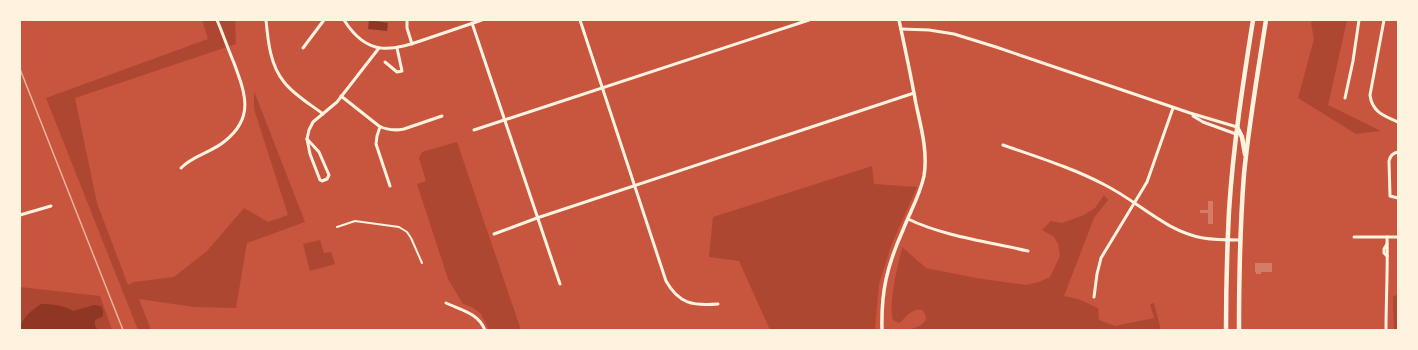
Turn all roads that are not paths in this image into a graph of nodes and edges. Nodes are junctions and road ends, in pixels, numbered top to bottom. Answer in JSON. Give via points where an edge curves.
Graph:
{"nodes":[{"id":1,"x":217,"y":20,"type":"edge"},
{"id":2,"x":266,"y":20,"type":"edge"},
{"id":3,"x":324,"y":20,"type":"edge"},
{"id":4,"x":344,"y":20,"type":"edge"},
{"id":5,"x":407,"y":20,"type":"edge"},
{"id":6,"x":482,"y":20,"type":"edge"},
{"id":7,"x":580,"y":20,"type":"edge"},
{"id":8,"x":809,"y":20,"type":"edge"},
{"id":9,"x":899,"y":20,"type":"edge"},
{"id":10,"x":1253,"y":20,"type":"edge"},
{"id":11,"x":1266,"y":20,"type":"edge"},
{"id":12,"x":1359,"y":20,"type":"edge"},
{"id":13,"x":1384,"y":20,"type":"edge"},
{"id":14,"x":472,"y":23,"type":"junction"},
{"id":15,"x":901,"y":29,"type":"junction"},
{"id":16,"x":412,"y":44,"type":"junction"},
{"id":17,"x":303,"y":48,"type":"dead end"},
{"id":18,"x":379,"y":48,"type":"junction"},
{"id":19,"x":397,"y":48,"type":"junction"},
{"id":20,"x":385,"y":62,"type":"dead end"},
{"id":21,"x":602,"y":88,"type":"junction"},
{"id":22,"x":914,"y":92,"type":"junction"},
{"id":23,"x":341,"y":96,"type":"junction"},
{"id":24,"x":1346,"y":98,"type":"dead end"},
{"id":25,"x":1173,"y":108,"type":"junction"},
{"id":26,"x":1190,"y":113,"type":"junction"},
{"id":27,"x":323,"y":114,"type":"junction"},
{"id":28,"x":442,"y":116,"type":"dead end"},
{"id":29,"x":505,"y":120,"type":"junction"},
{"id":30,"x":1398,"y":122,"type":"edge"},
{"id":31,"x":380,"y":127,"type":"junction"},
{"id":32,"x":1237,"y":127,"type":"junction"},
{"id":33,"x":474,"y":130,"type":"dead end"},
{"id":34,"x":1236,"y":134,"type":"junction"},
{"id":35,"x":307,"y":139,"type":"junction"},
{"id":36,"x":1003,"y":145,"type":"dead end"},
{"id":37,"x":1398,"y":152,"type":"edge"},
{"id":38,"x":1246,"y":160,"type":"junction"},
{"id":39,"x":181,"y":168,"type":"dead end"},
{"id":40,"x":634,"y":185,"type":"junction"},
{"id":41,"x":390,"y":186,"type":"dead end"},
{"id":42,"x":1398,"y":198,"type":"edge"},
{"id":43,"x":1133,"y":203,"type":"junction"},
{"id":44,"x":51,"y":206,"type":"dead end"},
{"id":45,"x":20,"y":215,"type":"edge"},
{"id":46,"x":537,"y":218,"type":"junction"},
{"id":47,"x":908,"y":218,"type":"junction"},
{"id":48,"x":337,"y":227,"type":"dead end"},
{"id":49,"x":494,"y":234,"type":"dead end"},
{"id":50,"x":1354,"y":237,"type":"dead end"},
{"id":51,"x":1387,"y":237,"type":"junction"},
{"id":52,"x":1398,"y":237,"type":"edge"},
{"id":53,"x":1228,"y":240,"type":"junction"},
{"id":54,"x":1240,"y":240,"type":"junction"},
{"id":55,"x":1028,"y":251,"type":"dead end"},
{"id":56,"x":422,"y":263,"type":"dead end"},
{"id":57,"x":560,"y":284,"type":"dead end"},
{"id":58,"x":1094,"y":297,"type":"dead end"},
{"id":59,"x":446,"y":302,"type":"dead end"},
{"id":60,"x":718,"y":304,"type":"dead end"},
{"id":61,"x":485,"y":330,"type":"edge"},
{"id":62,"x":882,"y":330,"type":"edge"},
{"id":63,"x":1226,"y":330,"type":"edge"},
{"id":64,"x":1239,"y":330,"type":"edge"},
{"id":65,"x":1386,"y":330,"type":"edge"}],
"edges":[{"from":1,"to":39,"type":"street","via":[[243,87],[244,115],[238,127],[226,140],[213,150],[190,160]]},
{"from":2,"to":27,"type":"street","via":[[271,55],[280,77],[290,89]]},
{"from":3,"to":17,"type":"street"},
{"from":4,"to":18,"type":"street","via":[[359,38]]},
{"from":5,"to":16,"type":"street"},
{"from":6,"to":14,"type":"street"},
{"from":7,"to":21,"type":"street"},
{"from":8,"to":21,"type":"street"},
{"from":9,"to":15,"type":"street"},
{"from":10,"to":32,"type":"main road"},
{"from":11,"to":38,"type":"main road"},
{"from":12,"to":24,"type":"street"},
{"from":13,"to":30,"type":"street","via":[[1371,88],[1371,101],[1380,114]]},
{"from":14,"to":16,"type":"street"},
{"from":14,"to":29,"type":"street"},
{"from":15,"to":22,"type":"street"},
{"from":15,"to":25,"type":"street","via":[[954,34]]},
{"from":16,"to":19,"type":"street"},
{"from":18,"to":19,"type":"street"},
{"from":18,"to":23,"type":"street"},
{"from":19,"to":20,"type":"street","via":[[402,71],[397,72]]},
{"from":21,"to":29,"type":"street"},
{"from":21,"to":40,"type":"street"},
{"from":22,"to":40,"type":"street"},
{"from":22,"to":47,"type":"street","via":[[925,164],[922,184]]},
{"from":23,"to":27,"type":"street"},
{"from":23,"to":31,"type":"street"},
{"from":25,"to":26,"type":"street"},
{"from":25,"to":43,"type":"street","via":[[1150,175]]},
{"from":26,"to":32,"type":"street"},
{"from":26,"to":34,"type":"street","via":[[1203,122]]},
{"from":27,"to":35,"type":"street","via":[[310,127]]},
{"from":28,"to":31,"type":"street","via":[[398,130]]},
{"from":29,"to":33,"type":"street"},
{"from":29,"to":46,"type":"street"},
{"from":31,"to":41,"type":"street","via":[[376,144]]},
{"from":32,"to":34,"type":"main road"},
{"from":32,"to":38,"type":"main road","via":[[1241,134]]},
{"from":34,"to":53,"type":"main road"},
{"from":35,"to":35,"type":"street","via":[[320,180],[324,181],[329,175],[320,152]]},
{"from":36,"to":43,"type":"street","via":[[1089,177]]},
{"from":37,"to":42,"type":"street","via":[[1392,154],[1389,161],[1390,196]]},
{"from":38,"to":54,"type":"main road"},
{"from":40,"to":46,"type":"street"},
{"from":40,"to":60,"type":"street","via":[[669,288],[686,302],[698,305]]},
{"from":43,"to":53,"type":"street","via":[[1174,229],[1204,238]]},
{"from":43,"to":58,"type":"street","via":[[1101,258]]},
{"from":44,"to":45,"type":"street"},
{"from":46,"to":49,"type":"street"},
{"from":46,"to":57,"type":"street"},
{"from":47,"to":55,"type":"street","via":[[941,231]]},
{"from":47,"to":62,"type":"street","via":[[895,248],[884,287]]},
{"from":48,"to":56,"type":"street","via":[[355,221],[399,227],[412,238]]},
{"from":50,"to":51,"type":"street"},
{"from":51,"to":52,"type":"street"},
{"from":51,"to":65,"type":"street"},
{"from":53,"to":54,"type":"street"},
{"from":53,"to":63,"type":"main road"},
{"from":54,"to":64,"type":"main road"},
{"from":59,"to":61,"type":"street","via":[[476,316]]}]}
